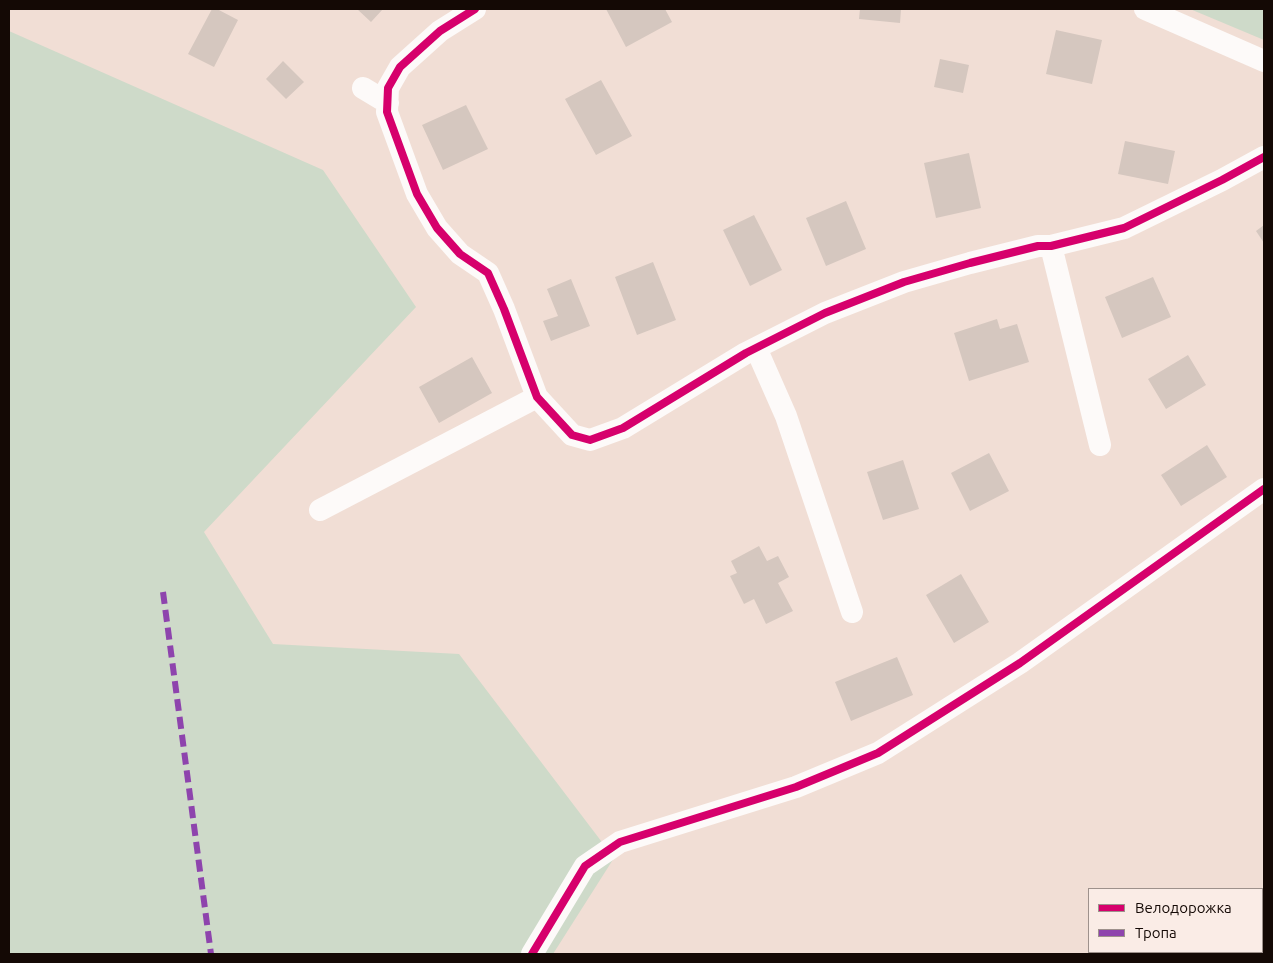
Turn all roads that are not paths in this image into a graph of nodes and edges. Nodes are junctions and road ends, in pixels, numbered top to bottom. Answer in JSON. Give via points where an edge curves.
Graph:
{"nodes":[{"id":1,"x":474,"y":9,"type":"edge"},
{"id":2,"x":1145,"y":9,"type":"edge"},
{"id":3,"x":1264,"y":61,"type":"edge"},
{"id":4,"x":363,"y":88,"type":"dead end"},
{"id":5,"x":388,"y":103,"type":"junction"},
{"id":6,"x":1264,"y":157,"type":"edge"},
{"id":7,"x":1051,"y":246,"type":"junction"},
{"id":8,"x":756,"y":348,"type":"junction"},
{"id":9,"x":537,"y":397,"type":"junction"},
{"id":10,"x":1100,"y":445,"type":"dead end"},
{"id":11,"x":1264,"y":489,"type":"edge"},
{"id":12,"x":320,"y":510,"type":"dead end"},
{"id":13,"x":852,"y":612,"type":"dead end"},
{"id":14,"x":532,"y":954,"type":"edge"}],
"edges":[{"from":1,"to":5,"type":"street","via":[[440,30],[400,67],[388,88]]},
{"from":2,"to":3,"type":"street"},
{"from":4,"to":5,"type":"street"},
{"from":5,"to":9,"type":"street","via":[[387,112],[417,194],[437,228],[460,254],[488,274]]},
{"from":6,"to":7,"type":"street","via":[[1124,228]]},
{"from":7,"to":8,"type":"street","via":[[1038,246],[904,282],[825,313]]},
{"from":7,"to":10,"type":"street"},
{"from":8,"to":9,"type":"street","via":[[623,428],[590,440],[572,435]]},
{"from":8,"to":13,"type":"street","via":[[786,416]]},
{"from":9,"to":12,"type":"street"},
{"from":11,"to":14,"type":"street","via":[[1020,663],[878,753],[796,787],[620,842],[585,866]]}]}
